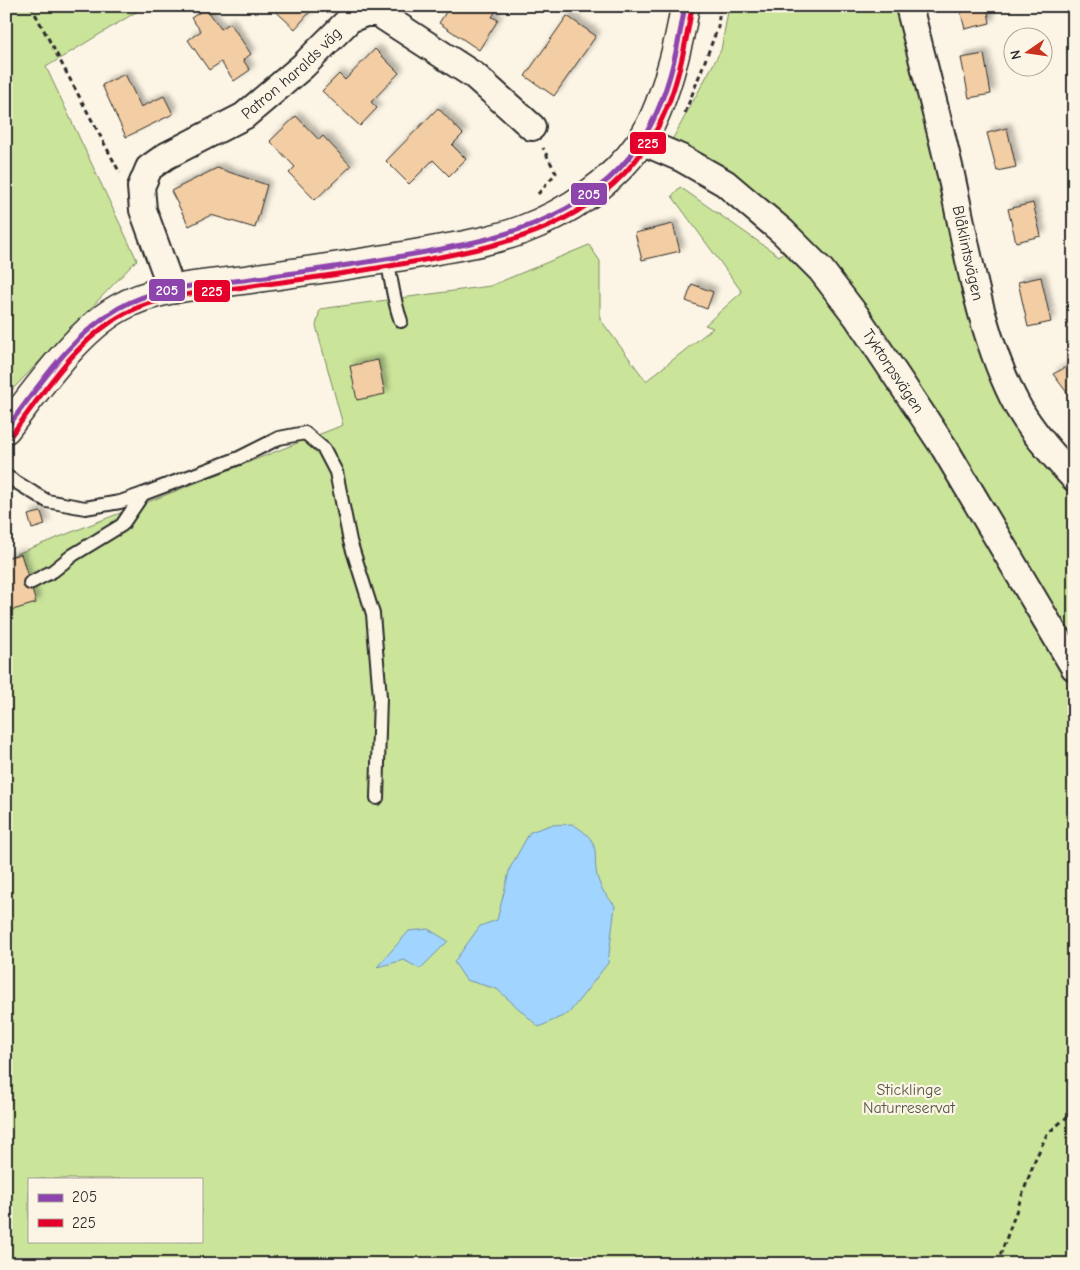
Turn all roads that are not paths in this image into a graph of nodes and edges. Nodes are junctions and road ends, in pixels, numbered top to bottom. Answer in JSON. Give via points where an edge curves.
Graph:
{"nodes":[{"id":1,"x":685,"y":6,"type":"edge"},
{"id":2,"x":909,"y":6,"type":"edge"},
{"id":3,"x":532,"y":127,"type":"road end"},
{"id":4,"x":641,"y":141,"type":"junction"},
{"id":5,"x":387,"y":260,"type":"junction"},
{"id":6,"x":172,"y":290,"type":"junction"},
{"id":7,"x":401,"y":321,"type":"dead end"},
{"id":8,"x":6,"y":429,"type":"edge"},
{"id":9,"x":6,"y":476,"type":"edge"},
{"id":10,"x":1074,"y":478,"type":"edge"},
{"id":11,"x":143,"y":494,"type":"junction"},
{"id":12,"x":30,"y":583,"type":"dead end"},
{"id":13,"x":1074,"y":667,"type":"edge"},
{"id":14,"x":377,"y":798,"type":"dead end"}],
"edges":[{"from":1,"to":4,"type":"street","via":[[681,33],[661,98]]},
{"from":2,"to":10,"type":"street","name":"Blåklintsvägen","via":[[977,292],[996,358],[1018,407],[1042,443]]},
{"from":3,"to":6,"type":"street","name":"Patron haralds väg","via":[[474,76],[378,13],[365,13],[350,19],[303,66],[244,116],[149,168],[141,186],[143,210]]},
{"from":4,"to":5,"type":"street","via":[[590,194],[522,230]]},
{"from":4,"to":13,"type":"street","name":"Tyktorpsvägen","via":[[681,158],[725,183],[783,232],[821,270],[857,317],[945,449]]},
{"from":5,"to":6,"type":"street"},
{"from":5,"to":7,"type":"lane","via":[[393,299]]},
{"from":6,"to":8,"type":"street","via":[[119,308],[93,327]]},
{"from":9,"to":11,"type":"lane","via":[[47,501],[85,508]]},
{"from":11,"to":12,"type":"lane","via":[[122,525],[73,555],[53,572]]},
{"from":11,"to":14,"type":"lane","via":[[239,458],[279,438],[305,433],[324,449],[336,472],[350,541],[373,614],[380,697]]}]}
